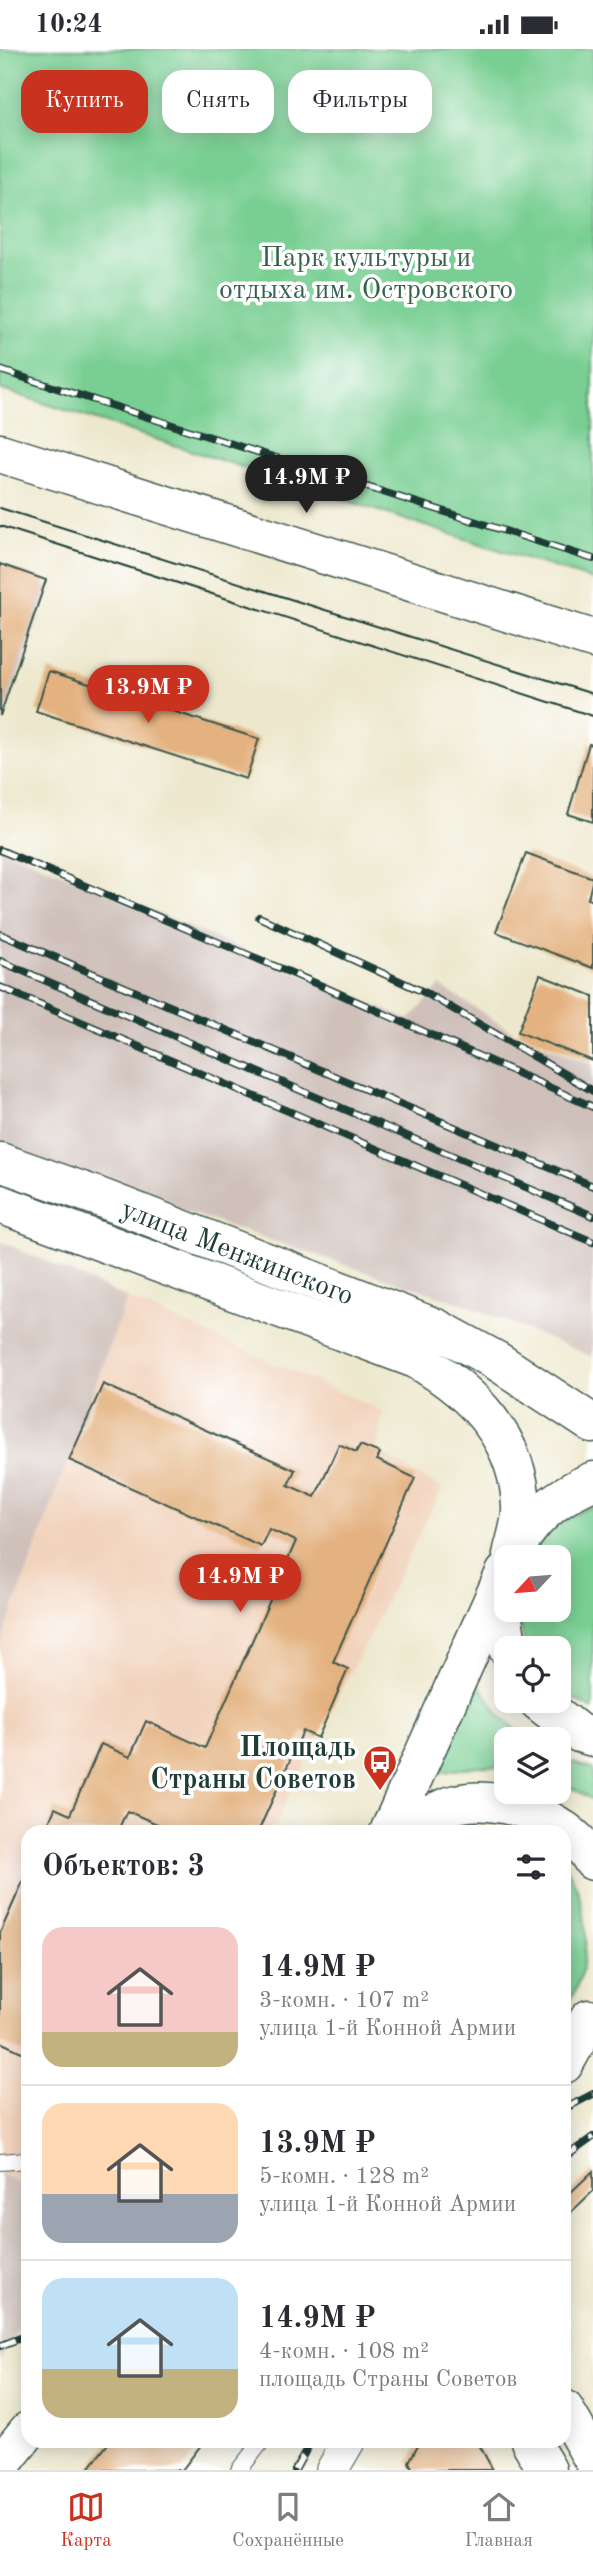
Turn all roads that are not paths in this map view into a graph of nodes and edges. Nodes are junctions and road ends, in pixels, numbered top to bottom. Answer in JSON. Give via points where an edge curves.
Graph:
{"nodes":[{"id":1,"x":0,"y":453,"type":"edge"},
{"id":2,"x":593,"y":639,"type":"edge"},
{"id":3,"x":0,"y":1162,"type":"edge"},
{"id":4,"x":0,"y":1204,"type":"edge"},
{"id":5,"x":593,"y":1424,"type":"edge"},
{"id":6,"x":593,"y":1481,"type":"edge"},
{"id":7,"x":514,"y":1545,"type":"edge"},
{"id":8,"x":519,"y":1545,"type":"edge"},
{"id":9,"x":494,"y":1598,"type":"edge"},
{"id":10,"x":553,"y":1713,"type":"edge"},
{"id":11,"x":593,"y":1737,"type":"edge"},
{"id":12,"x":392,"y":1825,"type":"edge"},
{"id":13,"x":418,"y":1825,"type":"edge"},
{"id":14,"x":557,"y":1825,"type":"edge"},
{"id":15,"x":571,"y":1837,"type":"edge"},
{"id":16,"x":593,"y":1861,"type":"edge"},
{"id":17,"x":582,"y":2024,"type":"edge"},
{"id":18,"x":571,"y":2048,"type":"edge"},
{"id":19,"x":21,"y":2160,"type":"edge"},
{"id":20,"x":0,"y":2162,"type":"edge"},
{"id":21,"x":571,"y":2421,"type":"edge"},
{"id":22,"x":21,"y":2440,"type":"edge"},
{"id":23,"x":256,"y":2448,"type":"edge"},
{"id":24,"x":345,"y":2448,"type":"edge"},
{"id":25,"x":534,"y":2448,"type":"edge"},
{"id":26,"x":593,"y":2459,"type":"edge"},
{"id":27,"x":0,"y":2466,"type":"edge"},
{"id":28,"x":239,"y":2470,"type":"edge"},
{"id":29,"x":332,"y":2470,"type":"edge"},
{"id":30,"x":547,"y":2470,"type":"edge"}],
"edges":[{"from":1,"to":2,"type":"main road"},
{"from":3,"to":5,"type":"main road","name":"улица Менжинского","via":[[436,1328],[497,1361]]},
{"from":4,"to":7,"type":"main road","name":"улица Менжинского","via":[[416,1359],[445,1375],[500,1431],[522,1508]]},
{"from":6,"to":8,"type":"main road","via":[[570,1490],[545,1509]]},
{"from":9,"to":12,"type":"main road"},
{"from":10,"to":11,"type":"main road","via":[[579,1733]]},
{"from":13,"to":14,"type":"main road","via":[[444,1808],[467,1803],[510,1805]]},
{"from":15,"to":16,"type":"main road"},
{"from":17,"to":18,"type":"main road"},
{"from":19,"to":20,"type":"lane"},
{"from":21,"to":26,"type":"main road"},
{"from":22,"to":27,"type":"main road"},
{"from":23,"to":28,"type":"lane"},
{"from":24,"to":29,"type":"street"},
{"from":25,"to":30,"type":"main road"}]}
